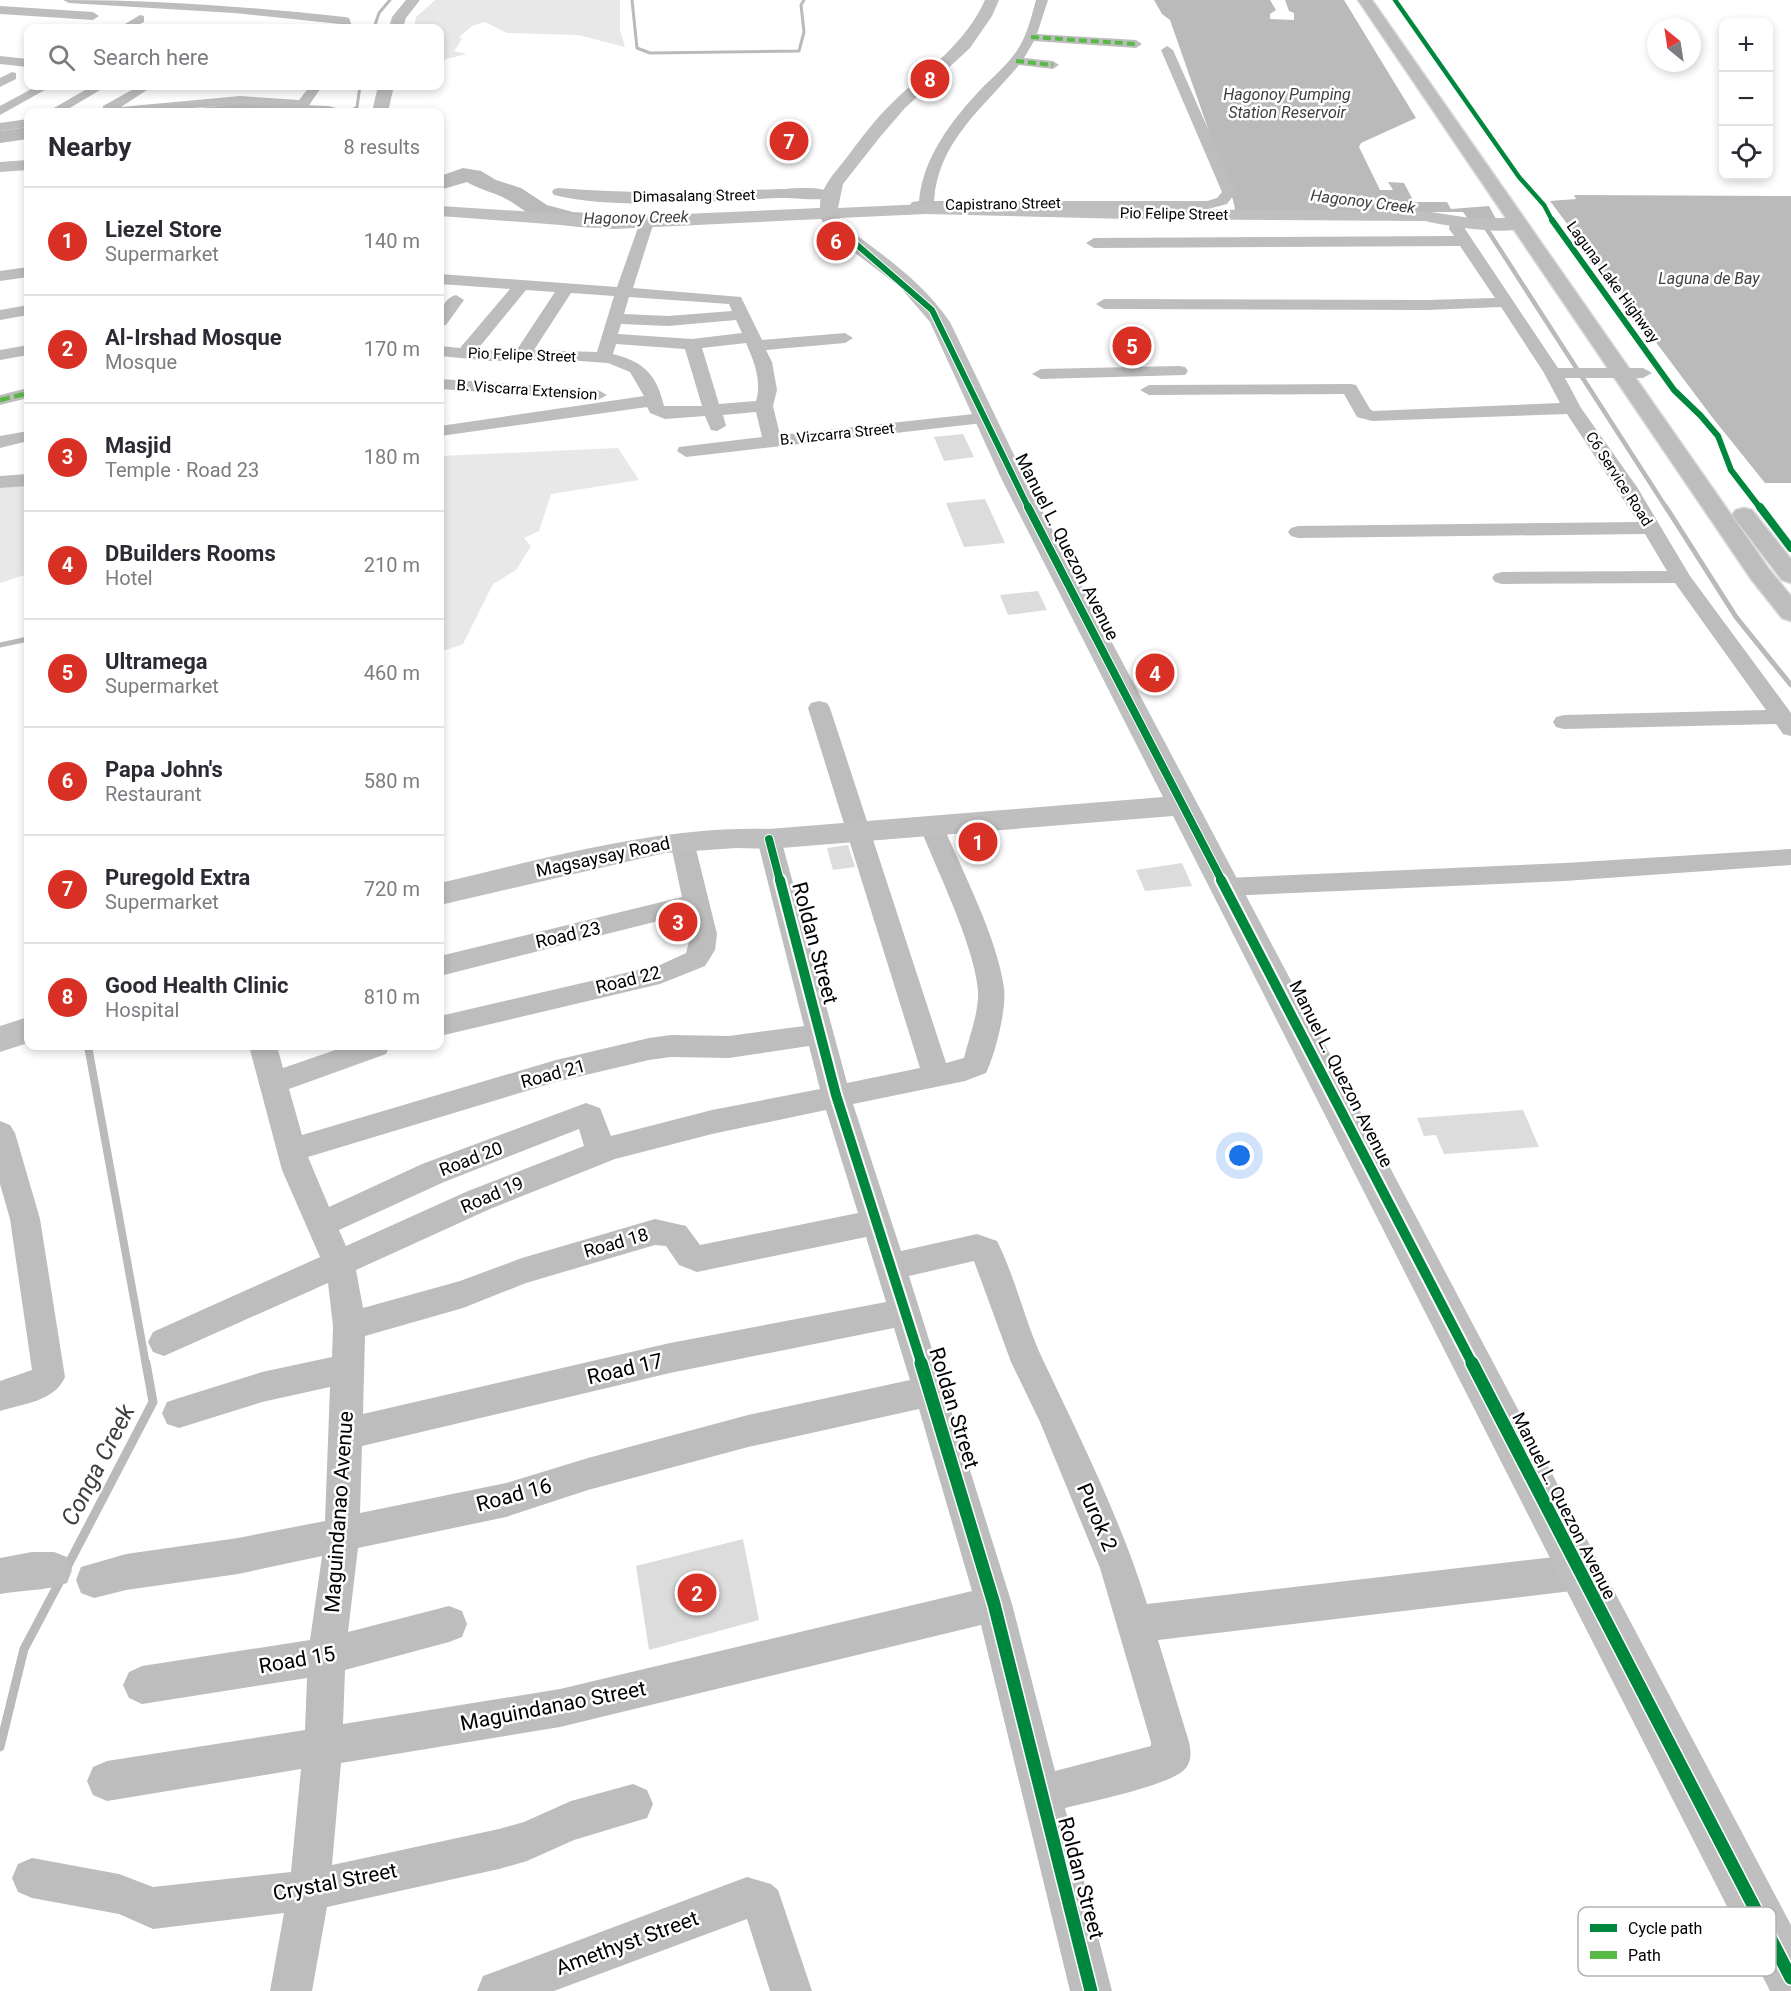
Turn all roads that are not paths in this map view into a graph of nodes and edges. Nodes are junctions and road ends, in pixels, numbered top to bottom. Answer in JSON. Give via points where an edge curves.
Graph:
{"nodes":[{"id":1,"x":69,"y":0,"type":"edge"},
{"id":2,"x":244,"y":0,"type":"edge"},
{"id":3,"x":260,"y":0,"type":"edge"},
{"id":4,"x":992,"y":0,"type":"edge"},
{"id":5,"x":1042,"y":0,"type":"edge"},
{"id":6,"x":1365,"y":0,"type":"edge"},
{"id":7,"x":1384,"y":0,"type":"edge"},
{"id":8,"x":415,"y":1,"type":"edge"},
{"id":9,"x":234,"y":9,"type":"junction"},
{"id":10,"x":0,"y":10,"type":"edge"},
{"id":11,"x":354,"y":10,"type":"dead end"},
{"id":12,"x":38,"y":12,"type":"junction"},
{"id":13,"x":272,"y":14,"type":"junction"},
{"id":14,"x":110,"y":17,"type":"junction"},
{"id":15,"x":217,"y":19,"type":"dead end"},
{"id":16,"x":321,"y":19,"type":"junction"},
{"id":17,"x":18,"y":22,"type":"dead end"},
{"id":18,"x":93,"y":24,"type":"edge"},
{"id":19,"x":135,"y":24,"type":"edge"},
{"id":20,"x":254,"y":24,"type":"edge"},
{"id":21,"x":313,"y":24,"type":"edge"},
{"id":22,"x":342,"y":24,"type":"edge"},
{"id":23,"x":397,"y":24,"type":"edge"},
{"id":24,"x":1030,"y":37,"type":"junction"},
{"id":25,"x":1136,"y":44,"type":"dead end"},
{"id":26,"x":1167,"y":50,"type":"dead end"},
{"id":27,"x":0,"y":60,"type":"edge"},
{"id":28,"x":1016,"y":62,"type":"junction"},
{"id":29,"x":24,"y":63,"type":"edge"},
{"id":30,"x":1053,"y":65,"type":"dead end"},
{"id":31,"x":6,"y":75,"type":"edge"},
{"id":32,"x":24,"y":77,"type":"edge"},
{"id":33,"x":0,"y":83,"type":"edge"},
{"id":34,"x":0,"y":90,"type":"edge"},
{"id":35,"x":38,"y":90,"type":"edge"},
{"id":36,"x":91,"y":90,"type":"edge"},
{"id":37,"x":140,"y":90,"type":"edge"},
{"id":38,"x":180,"y":90,"type":"dead end"},
{"id":39,"x":218,"y":90,"type":"edge"},
{"id":40,"x":258,"y":90,"type":"edge"},
{"id":41,"x":313,"y":90,"type":"edge"},
{"id":42,"x":385,"y":90,"type":"edge"},
{"id":43,"x":29,"y":94,"type":"junction"},
{"id":44,"x":240,"y":100,"type":"junction"},
{"id":45,"x":193,"y":105,"type":"junction"},
{"id":46,"x":5,"y":108,"type":"edge"},
{"id":47,"x":52,"y":108,"type":"edge"},
{"id":48,"x":108,"y":108,"type":"edge"},
{"id":49,"x":146,"y":108,"type":"joint"},
{"id":50,"x":379,"y":108,"type":"edge"},
{"id":51,"x":24,"y":109,"type":"edge"},
{"id":52,"x":24,"y":124,"type":"edge"},
{"id":53,"x":0,"y":127,"type":"edge"},
{"id":54,"x":24,"y":165,"type":"edge"},
{"id":55,"x":0,"y":167,"type":"edge"},
{"id":56,"x":559,"y":192,"type":"dead end"},
{"id":57,"x":881,"y":206,"type":"joint"},
{"id":58,"x":926,"y":207,"type":"junction"},
{"id":59,"x":830,"y":209,"type":"junction"},
{"id":60,"x":1126,"y":209,"type":"junction"},
{"id":61,"x":444,"y":212,"type":"edge"},
{"id":62,"x":647,"y":222,"type":"junction"},
{"id":63,"x":1510,"y":224,"type":"junction"},
{"id":64,"x":1466,"y":235,"type":"junction"},
{"id":65,"x":1094,"y":243,"type":"dead end"},
{"id":66,"x":1212,"y":254,"type":"dead end"},
{"id":67,"x":24,"y":273,"type":"edge"},
{"id":68,"x":0,"y":276,"type":"edge"},
{"id":69,"x":444,"y":279,"type":"edge"},
{"id":70,"x":522,"y":285,"type":"junction"},
{"id":71,"x":566,"y":288,"type":"junction"},
{"id":72,"x":623,"y":294,"type":"junction"},
{"id":73,"x":456,"y":300,"type":"dead end"},
{"id":74,"x":1507,"y":302,"type":"junction"},
{"id":75,"x":1104,"y":304,"type":"dead end"},
{"id":76,"x":24,"y":312,"type":"edge"},
{"id":77,"x":742,"y":315,"type":"junction"},
{"id":78,"x":444,"y":316,"type":"edge"},
{"id":79,"x":614,"y":319,"type":"junction"},
{"id":80,"x":5,"y":320,"type":"edge"},
{"id":81,"x":845,"y":338,"type":"dead end"},
{"id":82,"x":610,"y":339,"type":"junction"},
{"id":83,"x":754,"y":342,"type":"junction"},
{"id":84,"x":692,"y":344,"type":"junction"},
{"id":85,"x":24,"y":351,"type":"edge"},
{"id":86,"x":444,"y":351,"type":"edge"},
{"id":87,"x":465,"y":353,"type":"junction"},
{"id":88,"x":5,"y":354,"type":"edge"},
{"id":89,"x":522,"y":355,"type":"junction"},
{"id":90,"x":604,"y":358,"type":"junction"},
{"id":91,"x":1200,"y":371,"type":"dead end"},
{"id":92,"x":1340,"y":372,"type":"dead end"},
{"id":93,"x":1558,"y":373,"type":"junction"},
{"id":94,"x":1622,"y":373,"type":"junction"},
{"id":95,"x":1041,"y":374,"type":"dead end"},
{"id":96,"x":444,"y":384,"type":"edge"},
{"id":97,"x":1350,"y":389,"type":"junction"},
{"id":98,"x":1149,"y":390,"type":"dead end"},
{"id":99,"x":24,"y":394,"type":"edge"},
{"id":100,"x":652,"y":394,"type":"junction"},
{"id":101,"x":0,"y":400,"type":"edge"},
{"id":102,"x":24,"y":406,"type":"edge"},
{"id":103,"x":764,"y":406,"type":"junction"},
{"id":104,"x":1572,"y":408,"type":"junction"},
{"id":105,"x":0,"y":411,"type":"edge"},
{"id":106,"x":711,"y":411,"type":"junction"},
{"id":107,"x":983,"y":418,"type":"junction"},
{"id":108,"x":444,"y":430,"type":"edge"},
{"id":109,"x":24,"y":437,"type":"edge"},
{"id":110,"x":772,"y":441,"type":"junction"},
{"id":111,"x":0,"y":442,"type":"edge"},
{"id":112,"x":724,"y":446,"type":"junction"},
{"id":113,"x":686,"y":451,"type":"dead end"},
{"id":114,"x":24,"y":480,"type":"edge"},
{"id":115,"x":0,"y":482,"type":"edge"},
{"id":116,"x":1652,"y":528,"type":"junction"},
{"id":117,"x":1298,"y":532,"type":"dead end"},
{"id":118,"x":1791,"y":574,"type":"edge"},
{"id":119,"x":1681,"y":577,"type":"junction"},
{"id":120,"x":1502,"y":578,"type":"dead end"},
{"id":121,"x":1791,"y":613,"type":"edge"},
{"id":122,"x":819,"y":708,"type":"dead end"},
{"id":123,"x":1564,"y":722,"type":"dead end"},
{"id":124,"x":1786,"y":723,"type":"edge"},
{"id":125,"x":1183,"y":805,"type":"junction"},
{"id":126,"x":931,"y":825,"type":"junction"},
{"id":127,"x":858,"y":832,"type":"junction"},
{"id":128,"x":770,"y":839,"type":"junction"},
{"id":129,"x":682,"y":841,"type":"junction"},
{"id":130,"x":1791,"y":857,"type":"edge"},
{"id":131,"x":1225,"y":887,"type":"junction"},
{"id":132,"x":444,"y":893,"type":"edge"},
{"id":133,"x":697,"y":902,"type":"junction"},
{"id":134,"x":444,"y":965,"type":"edge"},
{"id":135,"x":444,"y":1025,"type":"edge"},
{"id":136,"x":24,"y":1031,"type":"edge"},
{"id":137,"x":820,"y":1034,"type":"junction"},
{"id":138,"x":0,"y":1040,"type":"edge"},
{"id":139,"x":265,"y":1050,"type":"edge"},
{"id":140,"x":365,"y":1050,"type":"edge"},
{"id":141,"x":936,"y":1074,"type":"junction"},
{"id":142,"x":274,"y":1083,"type":"junction"},
{"id":143,"x":836,"y":1095,"type":"junction"},
{"id":144,"x":0,"y":1133,"type":"edge"},
{"id":145,"x":292,"y":1150,"type":"junction"},
{"id":146,"x":601,"y":1152,"type":"junction"},
{"id":147,"x":876,"y":1222,"type":"junction"},
{"id":148,"x":320,"y":1225,"type":"junction"},
{"id":149,"x":338,"y":1263,"type":"junction"},
{"id":150,"x":891,"y":1267,"type":"junction"},
{"id":151,"x":905,"y":1312,"type":"junction"},
{"id":152,"x":349,"y":1326,"type":"junction"},
{"id":153,"x":164,"y":1342,"type":"dead end"},
{"id":154,"x":349,"y":1368,"type":"junction"},
{"id":155,"x":930,"y":1391,"type":"junction"},
{"id":156,"x":0,"y":1396,"type":"edge"},
{"id":157,"x":179,"y":1413,"type":"dead end"},
{"id":158,"x":346,"y":1434,"type":"junction"},
{"id":159,"x":342,"y":1535,"type":"junction"},
{"id":160,"x":54,"y":1570,"type":"dead end"},
{"id":161,"x":1580,"y":1572,"type":"junction"},
{"id":162,"x":0,"y":1576,"type":"edge"},
{"id":163,"x":94,"y":1580,"type":"dead end"},
{"id":164,"x":994,"y":1604,"type":"junction"},
{"id":165,"x":449,"y":1624,"type":"dead end"},
{"id":166,"x":1136,"y":1624,"type":"junction"},
{"id":167,"x":327,"y":1656,"type":"junction"},
{"id":168,"x":142,"y":1685,"type":"dead end"},
{"id":169,"x":322,"y":1748,"type":"junction"},
{"id":170,"x":106,"y":1781,"type":"dead end"},
{"id":171,"x":1041,"y":1796,"type":"junction"},
{"id":172,"x":633,"y":1804,"type":"dead end"},
{"id":173,"x":32,"y":1878,"type":"dead end"},
{"id":174,"x":309,"y":1890,"type":"junction"},
{"id":175,"x":1754,"y":1907,"type":"edge"},
{"id":176,"x":1776,"y":1949,"type":"edge"},
{"id":177,"x":1791,"y":1978,"type":"edge"},
{"id":178,"x":291,"y":1991,"type":"edge"},
{"id":179,"x":498,"y":1991,"type":"edge"},
{"id":180,"x":790,"y":1991,"type":"edge"},
{"id":181,"x":1091,"y":1991,"type":"edge"}],
"edges":[{"from":1,"to":9,"type":"street"},
{"from":2,"to":9,"type":"street"},
{"from":3,"to":11,"type":"street"},
{"from":4,"to":59,"type":"main road","via":[[976,31],[898,107],[835,183]]},
{"from":5,"to":24,"type":"street"},
{"from":6,"to":63,"type":"main road","name":"Laguna Lake Highway"},
{"from":7,"to":94,"type":"main road","name":"Laguna Lake Highway"},
{"from":8,"to":23,"type":"main road"},
{"from":9,"to":13,"type":"street"},
{"from":9,"to":15,"type":"street"},
{"from":10,"to":12,"type":"street"},
{"from":12,"to":14,"type":"street"},
{"from":12,"to":17,"type":"street"},
{"from":13,"to":16,"type":"street"},
{"from":13,"to":20,"type":"street"},
{"from":14,"to":18,"type":"street"},
{"from":14,"to":19,"type":"street","via":[[146,20]]},
{"from":16,"to":21,"type":"street"},
{"from":16,"to":22,"type":"street"},
{"from":24,"to":25,"type":"street"},
{"from":24,"to":28,"type":"street"},
{"from":26,"to":60,"type":"street","via":[[1229,192],[1222,201],[1208,205]]},
{"from":27,"to":29,"type":"street"},
{"from":28,"to":30,"type":"street"},
{"from":28,"to":58,"type":"street","via":[[959,123],[926,189]]},
{"from":31,"to":32,"type":"street"},
{"from":31,"to":33,"type":"street"},
{"from":34,"to":43,"type":"street"},
{"from":35,"to":43,"type":"street"},
{"from":36,"to":47,"type":"street"},
{"from":37,"to":48,"type":"street"},
{"from":38,"to":49,"type":"street"},
{"from":39,"to":45,"type":"street"},
{"from":40,"to":44,"type":"street"},
{"from":41,"to":44,"type":"street","via":[[303,104]]},
{"from":42,"to":50,"type":"main road"},
{"from":43,"to":46,"type":"street"},
{"from":44,"to":45,"type":"street"},
{"from":45,"to":49,"type":"street"},
{"from":46,"to":51,"type":"street"},
{"from":52,"to":53,"type":"street"},
{"from":54,"to":55,"type":"main road"},
{"from":56,"to":59,"type":"street","name":"Dimasalang Street","via":[[617,198],[793,193]]},
{"from":57,"to":58,"type":"street","name":"Capistrano Street"},
{"from":57,"to":59,"type":"main road"},
{"from":58,"to":59,"type":"main road","name":"Pio Felipe Street"},
{"from":58,"to":60,"type":"main road","name":"Pio Felipe Street"},
{"from":59,"to":62,"type":"main road","via":[[823,219],[791,215]]},
{"from":59,"to":107,"type":"main road","name":"Manuel L. Quezon Avenue","via":[[932,310]]},
{"from":60,"to":64,"type":"main road","name":"Pio Felipe Street","via":[[1425,216]]},
{"from":61,"to":62,"type":"main road","via":[[583,222]]},
{"from":62,"to":72,"type":"street"},
{"from":63,"to":64,"type":"main road","name":"Pio Felipe Street"},
{"from":63,"to":94,"type":"main road","name":"Laguna Lake Highway"},
{"from":64,"to":65,"type":"street"},
{"from":64,"to":66,"type":"street"},
{"from":64,"to":74,"type":"street","name":"C6 Service Road"},
{"from":67,"to":68,"type":"street"},
{"from":69,"to":70,"type":"street"},
{"from":70,"to":71,"type":"street"},
{"from":70,"to":87,"type":"street"},
{"from":71,"to":72,"type":"street"},
{"from":71,"to":89,"type":"street"},
{"from":72,"to":77,"type":"street","via":[[735,300]]},
{"from":72,"to":79,"type":"street"},
{"from":73,"to":78,"type":"street"},
{"from":74,"to":75,"type":"street"},
{"from":74,"to":93,"type":"street","name":"C6 Service Road"},
{"from":76,"to":80,"type":"street"},
{"from":77,"to":79,"type":"street","via":[[679,321]]},
{"from":77,"to":83,"type":"street","name":"B. Vizcarra Street"},
{"from":79,"to":82,"type":"street"},
{"from":80,"to":88,"type":"street"},
{"from":81,"to":83,"type":"street"},
{"from":82,"to":84,"type":"street"},
{"from":82,"to":90,"type":"street"},
{"from":83,"to":84,"type":"street"},
{"from":83,"to":103,"type":"street","name":"B. Vizcarra Street","via":[[763,362],[768,390]]},
{"from":84,"to":106,"type":"street"},
{"from":85,"to":88,"type":"street"},
{"from":86,"to":87,"type":"street","name":"Pio Felipe Street"},
{"from":87,"to":89,"type":"street","name":"Pio Felipe Street"},
{"from":89,"to":90,"type":"street","name":"Pio Felipe Street"},
{"from":90,"to":100,"type":"street","via":[[636,368]]},
{"from":91,"to":95,"type":"street"},
{"from":92,"to":97,"type":"street"},
{"from":93,"to":94,"type":"street"},
{"from":93,"to":104,"type":"street","name":"C6 Service Road"},
{"from":94,"to":118,"type":"main road","name":"Laguna Lake Highway","via":[[1703,463]]},
{"from":94,"to":121,"type":"main road","name":"Laguna Lake Highway"},
{"from":96,"to":100,"type":"street","name":"B. Viscarra Extension","via":[[594,395]]},
{"from":97,"to":98,"type":"street"},
{"from":97,"to":104,"type":"street","via":[[1363,413],[1372,416]]},
{"from":99,"to":101,"type":"street"},
{"from":100,"to":106,"type":"street","via":[[656,409],[664,414]]},
{"from":100,"to":108,"type":"street"},
{"from":102,"to":105,"type":"street"},
{"from":103,"to":106,"type":"street"},
{"from":103,"to":110,"type":"street","name":"B. Vizcarra Street"},
{"from":104,"to":116,"type":"street","name":"C6 Service Road"},
{"from":106,"to":112,"type":"street"},
{"from":107,"to":110,"type":"street","name":"B. Vizcarra Street"},
{"from":107,"to":125,"type":"main road","name":"Manuel L. Quezon Avenue"},
{"from":109,"to":111,"type":"street"},
{"from":110,"to":112,"type":"street"},
{"from":112,"to":113,"type":"street"},
{"from":114,"to":115,"type":"street"},
{"from":116,"to":117,"type":"street"},
{"from":116,"to":119,"type":"street","name":"C6 Service Road"},
{"from":119,"to":120,"type":"street"},
{"from":119,"to":124,"type":"street","name":"C6 Service Road"},
{"from":122,"to":127,"type":"street"},
{"from":123,"to":124,"type":"street"},
{"from":125,"to":126,"type":"main road","name":"Magsaysay Road"},
{"from":125,"to":131,"type":"main road","name":"Manuel L. Quezon Avenue"},
{"from":126,"to":127,"type":"main road","name":"Magsaysay Road"},
{"from":126,"to":141,"type":"street","name":"Road 19","via":[[978,940],[991,995],[976,1065]]},
{"from":127,"to":128,"type":"main road","name":"Magsaysay Road"},
{"from":127,"to":141,"type":"street"},
{"from":128,"to":129,"type":"main road","name":"Magsaysay Road"},
{"from":128,"to":137,"type":"street","name":"Roldan Street"},
{"from":129,"to":132,"type":"main road","name":"Magsaysay Road"},
{"from":129,"to":133,"type":"street","name":"Road 22"},
{"from":130,"to":131,"type":"street","via":[[1565,872]]},
{"from":131,"to":161,"type":"main road","name":"Manuel L. Quezon Avenue"},
{"from":133,"to":134,"type":"street","name":"Road 23"},
{"from":133,"to":135,"type":"street","name":"Road 22","via":[[703,948],[692,962],[650,976]]},
{"from":136,"to":138,"type":"main road"},
{"from":137,"to":143,"type":"street","name":"Roldan Street"},
{"from":137,"to":145,"type":"street","name":"Road 21","via":[[729,1047],[681,1045],[649,1049],[556,1071]]},
{"from":139,"to":142,"type":"street","name":"Maguindanao Avenue"},
{"from":140,"to":142,"type":"street"},
{"from":141,"to":143,"type":"street","name":"Road 19"},
{"from":142,"to":145,"type":"street","name":"Maguindanao Avenue"},
{"from":143,"to":146,"type":"street","name":"Road 19","via":[[701,1124]]},
{"from":143,"to":147,"type":"street","name":"Roldan Street"},
{"from":144,"to":156,"type":"street","via":[[25,1219],[49,1377]]},
{"from":145,"to":148,"type":"street","name":"Maguindanao Avenue"},
{"from":146,"to":148,"type":"street","name":"Road 20","via":[[586,1114],[433,1173]]},
{"from":146,"to":149,"type":"street","name":"Road 19","via":[[490,1195]]},
{"from":147,"to":150,"type":"street","name":"Roldan Street"},
{"from":147,"to":152,"type":"street","name":"Road 18","via":[[697,1259],[688,1255],[680,1237],[672,1232],[655,1232],[522,1271],[464,1294]]},
{"from":148,"to":149,"type":"street","name":"Maguindanao Avenue"},
{"from":149,"to":152,"type":"street","name":"Maguindanao Avenue"},
{"from":149,"to":153,"type":"street","name":"Road 19"},
{"from":150,"to":151,"type":"street","name":"Roldan Street"},
{"from":150,"to":166,"type":"street","name":"Purok 2","via":[[977,1247],[986,1250],[1027,1362],[1118,1568]]},
{"from":151,"to":155,"type":"street","name":"Roldan Street"},
{"from":151,"to":158,"type":"street","name":"Road 17","via":[[670,1358]]},
{"from":152,"to":154,"type":"street","name":"Maguindanao Avenue"},
{"from":154,"to":157,"type":"street","via":[[262,1387]]},
{"from":154,"to":158,"type":"street","name":"Maguindanao Avenue"},
{"from":155,"to":159,"type":"street","name":"Road 16","via":[[748,1431],[506,1500]]},
{"from":155,"to":164,"type":"street","name":"Roldan Street"},
{"from":158,"to":159,"type":"street","name":"Maguindanao Avenue"},
{"from":159,"to":163,"type":"street","name":"Road 16"},
{"from":159,"to":167,"type":"street","name":"Maguindanao Avenue"},
{"from":160,"to":162,"type":"street"},
{"from":161,"to":166,"type":"street"},
{"from":161,"to":175,"type":"main road","name":"Manuel L. Quezon Avenue"},
{"from":164,"to":169,"type":"street","name":"Maguindanao Street","via":[[582,1704]]},
{"from":164,"to":171,"type":"street","name":"Roldan Street"},
{"from":165,"to":167,"type":"street","name":"Road 15"},
{"from":166,"to":171,"type":"street","name":"Purok 2","via":[[1172,1755],[1160,1763]]},
{"from":167,"to":168,"type":"street","name":"Road 15"},
{"from":167,"to":169,"type":"street","name":"Maguindanao Avenue"},
{"from":169,"to":170,"type":"street","name":"Maguindanao Street"},
{"from":169,"to":174,"type":"street","name":"Maguindanao Avenue"},
{"from":171,"to":181,"type":"street","name":"Roldan Street"},
{"from":172,"to":174,"type":"street","name":"Crystal Street","via":[[571,1821],[509,1846]]},
{"from":173,"to":174,"type":"street","name":"Crystal Street","via":[[119,1894],[153,1908]]},
{"from":174,"to":178,"type":"street","name":"Maguindanao Avenue"},
{"from":176,"to":177,"type":"main road","name":"Manuel L. Quezon Avenue"},
{"from":179,"to":180,"type":"street","name":"Amethyst Street","via":[[747,1898],[763,1905]]}]}
